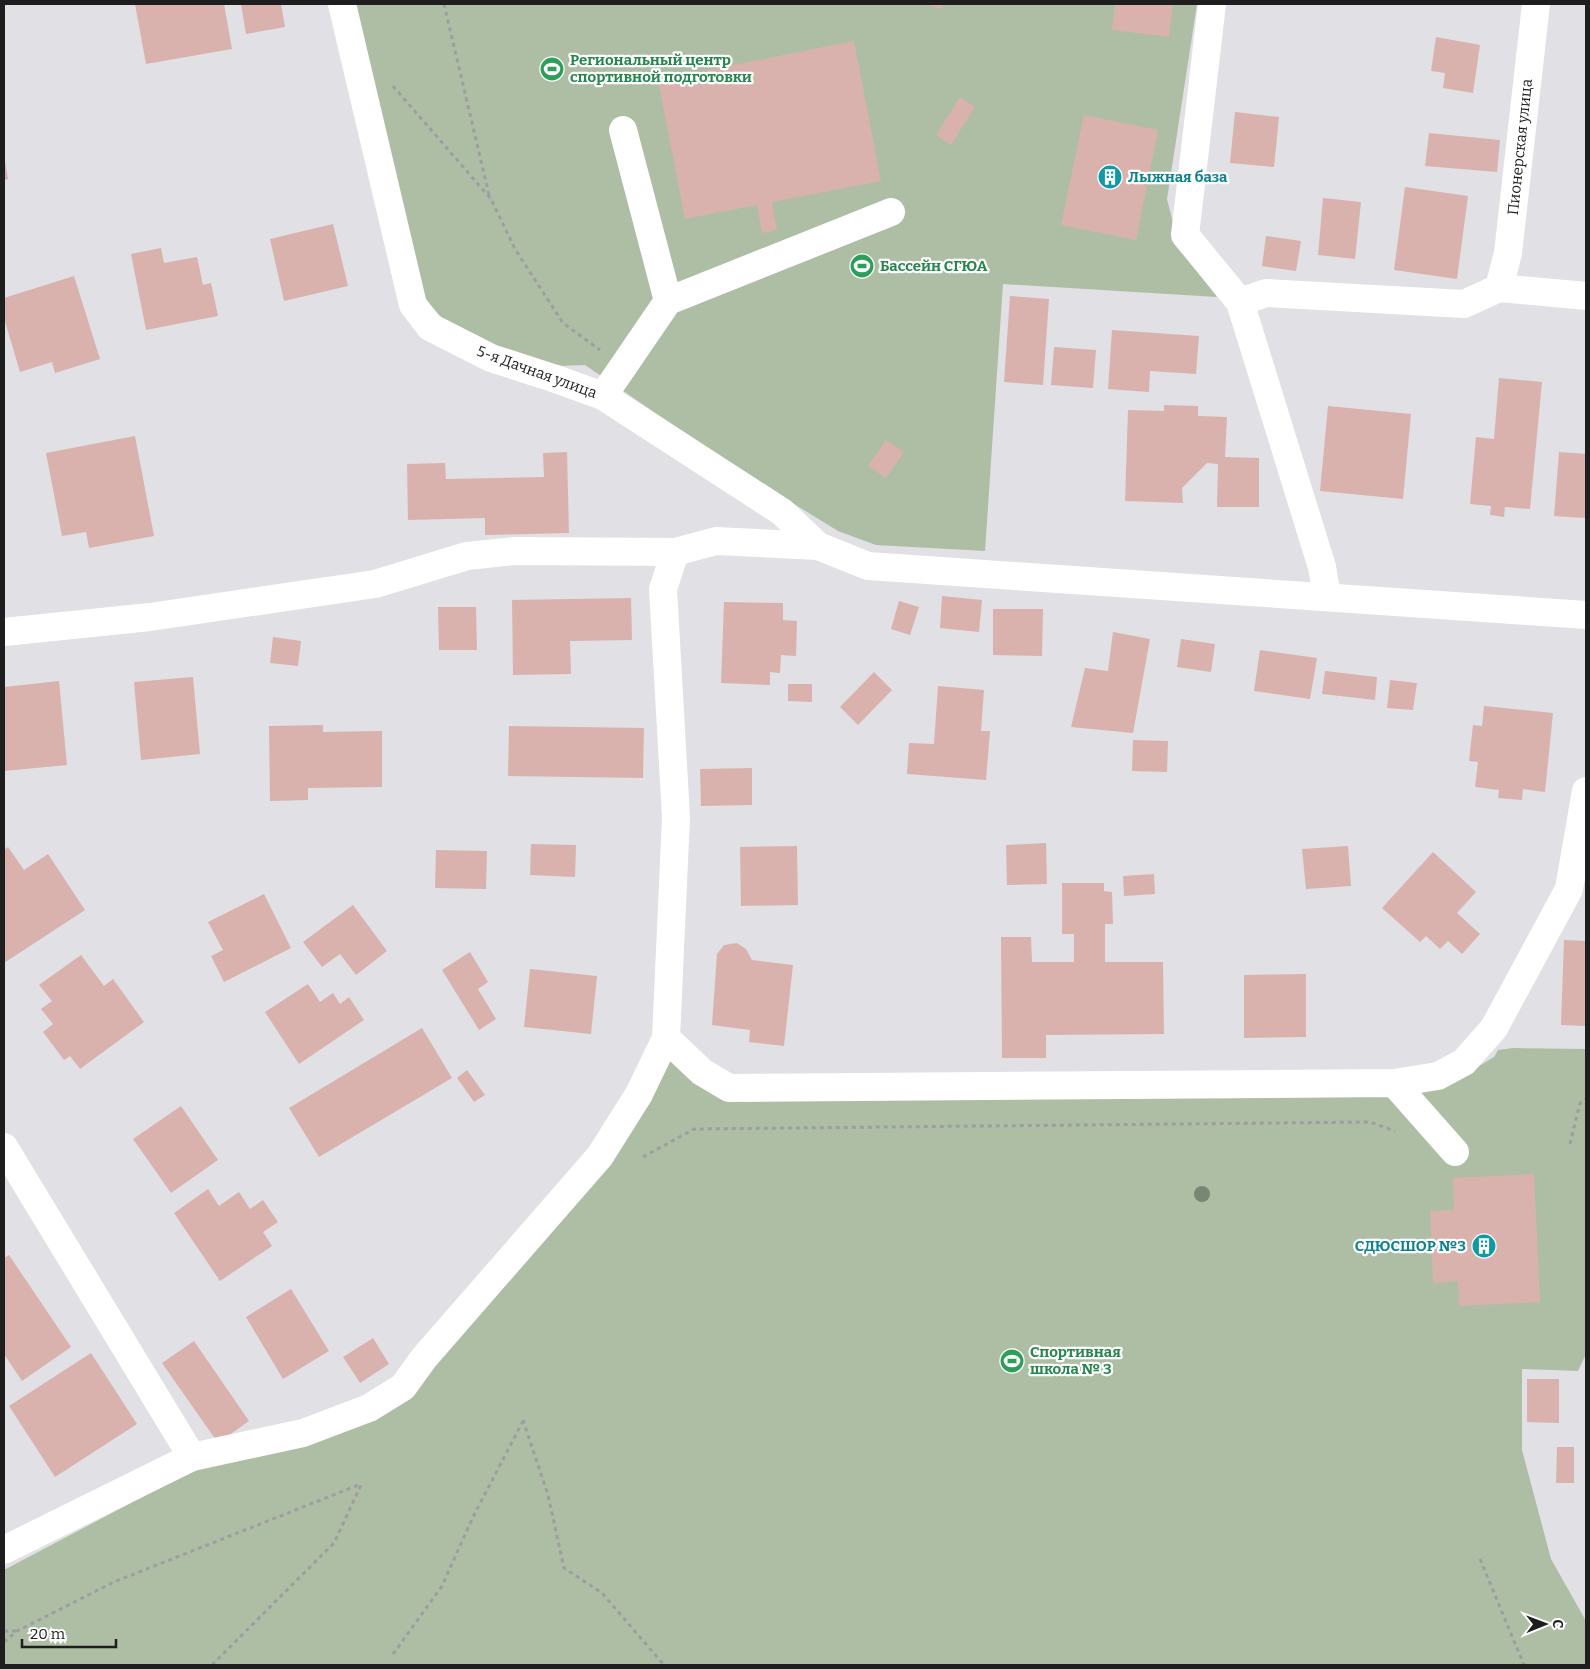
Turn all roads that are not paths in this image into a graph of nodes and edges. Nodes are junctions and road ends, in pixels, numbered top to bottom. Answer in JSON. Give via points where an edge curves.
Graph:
{"nodes":[{"id":1,"x":342,"y":4,"type":"edge"},
{"id":2,"x":1212,"y":4,"type":"edge"},
{"id":3,"x":1536,"y":4,"type":"edge"},
{"id":4,"x":623,"y":130,"type":"dead end"},
{"id":5,"x":891,"y":212,"type":"dead end"},
{"id":6,"x":1499,"y":288,"type":"junction"},
{"id":7,"x":1586,"y":296,"type":"edge"},
{"id":8,"x":668,"y":302,"type":"junction"},
{"id":9,"x":1240,"y":302,"type":"junction"},
{"id":10,"x":603,"y":396,"type":"junction"},
{"id":11,"x":818,"y":546,"type":"junction"},
{"id":12,"x":675,"y":552,"type":"junction"},
{"id":13,"x":1327,"y":596,"type":"junction"},
{"id":14,"x":1586,"y":615,"type":"edge"},
{"id":15,"x":4,"y":632,"type":"edge"},
{"id":16,"x":1586,"y":791,"type":"edge"},
{"id":17,"x":666,"y":1038,"type":"junction"},
{"id":18,"x":1394,"y":1083,"type":"junction"},
{"id":19,"x":4,"y":1147,"type":"edge"},
{"id":20,"x":1455,"y":1152,"type":"dead end"},
{"id":21,"x":192,"y":1458,"type":"junction"},
{"id":22,"x":4,"y":1550,"type":"edge"}],
"edges":[{"from":1,"to":10,"type":"street","name":"5-я Дачная улица","via":[[413,305],[430,326],[491,358]]},
{"from":2,"to":9,"type":"street","via":[[1185,235]]},
{"from":3,"to":6,"type":"street","name":"Пионерская улица","via":[[1508,253]]},
{"from":4,"to":8,"type":"street"},
{"from":5,"to":8,"type":"street"},
{"from":6,"to":7,"type":"street"},
{"from":6,"to":9,"type":"street","via":[[1464,304],[1266,293]]},
{"from":8,"to":10,"type":"street"},
{"from":9,"to":13,"type":"street","via":[[1322,567]]},
{"from":10,"to":11,"type":"street","name":"5-я Дачная улица","via":[[782,512]]},
{"from":11,"to":12,"type":"street","via":[[716,541]]},
{"from":11,"to":13,"type":"street","via":[[868,566]]},
{"from":12,"to":15,"type":"street","via":[[515,551],[468,556],[375,584],[150,617]]},
{"from":12,"to":17,"type":"street","via":[[663,589],[676,817]]},
{"from":13,"to":14,"type":"street"},
{"from":16,"to":18,"type":"street","via":[[1569,889],[1494,1028],[1464,1062],[1438,1076]]},
{"from":17,"to":18,"type":"street","via":[[702,1072],[728,1088]]},
{"from":17,"to":21,"type":"street","via":[[639,1094],[600,1156],[424,1358],[403,1387],[369,1408],[303,1433]]},
{"from":18,"to":20,"type":"street"},
{"from":19,"to":21,"type":"street"},
{"from":21,"to":22,"type":"street"}]}
